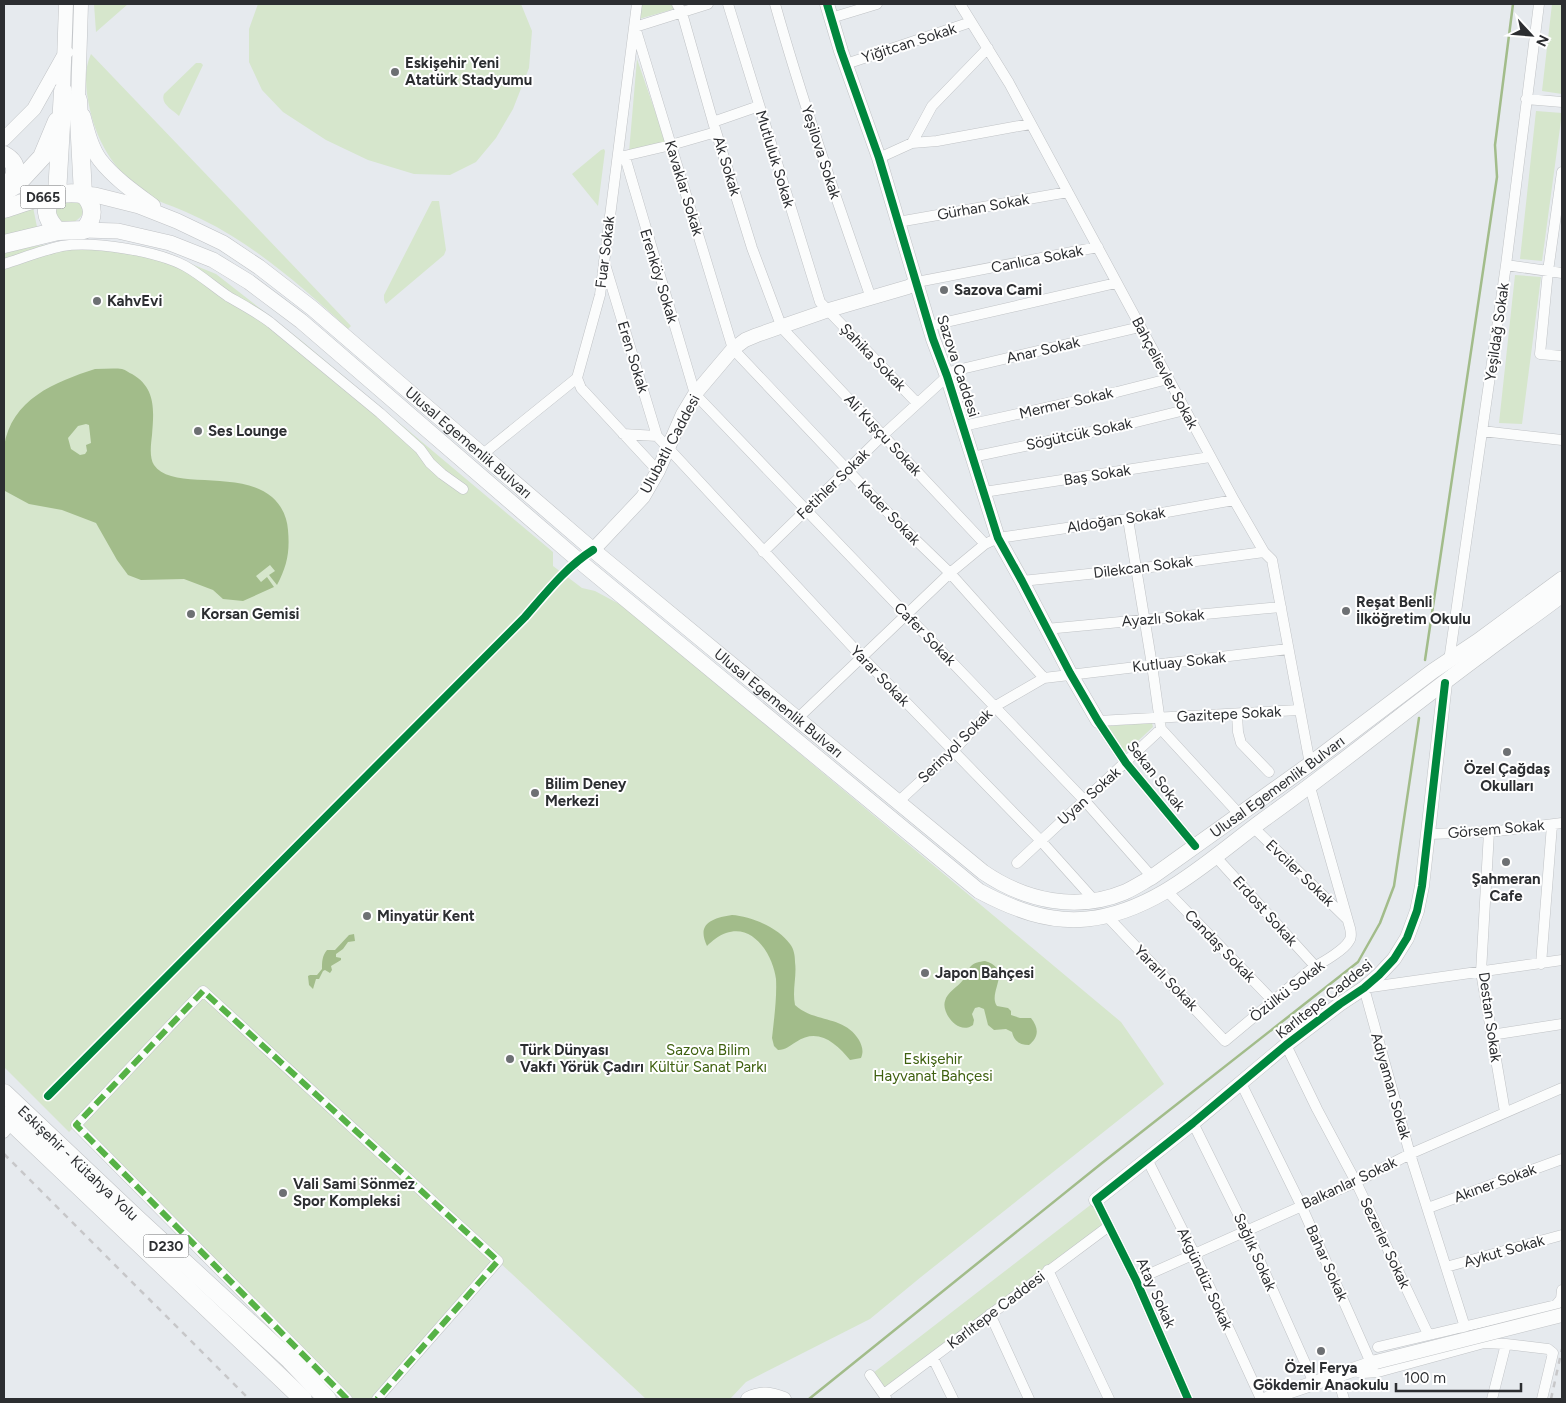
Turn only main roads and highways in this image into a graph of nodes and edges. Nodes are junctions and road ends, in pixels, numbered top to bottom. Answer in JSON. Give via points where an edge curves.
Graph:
{"nodes":[{"id":1,"x":71,"y":95,"type":"junction"},
{"id":2,"x":4,"y":155,"type":"edge"},
{"id":3,"x":4,"y":192,"type":"edge"},
{"id":4,"x":57,"y":194,"type":"junction"},
{"id":5,"x":83,"y":194,"type":"junction"},
{"id":6,"x":4,"y":209,"type":"edge"},
{"id":7,"x":177,"y":221,"type":"junction"},
{"id":8,"x":84,"y":230,"type":"junction"},
{"id":9,"x":58,"y":232,"type":"junction"},
{"id":10,"x":4,"y":244,"type":"edge"},
{"id":11,"x":1562,"y":579,"type":"edge"},
{"id":12,"x":1562,"y":595,"type":"edge"},
{"id":13,"x":1310,"y":764,"type":"junction"},
{"id":14,"x":1310,"y":787,"type":"junction"},
{"id":15,"x":4,"y":1093,"type":"edge"},
{"id":16,"x":7,"y":1124,"type":"edge"},
{"id":17,"x":303,"y":1399,"type":"edge"},
{"id":18,"x":328,"y":1399,"type":"edge"}],
"edges":[{"from":1,"to":3,"type":"highway","via":[[42,157],[17,184]]},
{"from":1,"to":4,"type":"highway"},
{"from":1,"to":5,"type":"highway"},
{"from":1,"to":7,"type":"main road","via":[[99,159],[126,186]]},
{"from":2,"to":3,"type":"highway","via":[[11,159],[16,169],[14,180]]},
{"from":4,"to":5,"type":"highway","name":"Ulusal Egemenlik Bulvarı","number":"D665"},
{"from":4,"to":6,"type":"highway","name":"Ulusal Egemenlik Bulvarı","number":"D665"},
{"from":4,"to":9,"type":"highway","via":[[50,200],[47,216]]},
{"from":5,"to":7,"type":"main road","name":"Ulusal Egemenlik Bulvarı","via":[[138,206]]},
{"from":5,"to":8,"type":"highway","via":[[92,211],[92,218]]},
{"from":7,"to":13,"type":"main road","name":"Ulusal Egemenlik Bulvarı","via":[[223,243],[312,308],[593,550],[1001,885],[1047,900],[1068,902],[1094,900],[1124,892],[1152,878]]},
{"from":8,"to":9,"type":"highway","name":"Ulusal Egemenlik Bulvarı","number":"D665"},
{"from":8,"to":14,"type":"main road","name":"Ulusal Egemenlik Bulvarı","via":[[118,231],[170,243],[213,260],[249,282],[301,321],[578,560],[979,891],[1028,913],[1056,919],[1087,919],[1130,909],[1167,891]]},
{"from":9,"to":10,"type":"highway","name":"Ulusal Egemenlik Bulvarı","number":"D665"},
{"from":11,"to":13,"type":"main road","name":"Ulusal Egemenlik Bulvarı"},
{"from":12,"to":14,"type":"main road","name":"Ulusal Egemenlik Bulvarı"},
{"from":13,"to":14,"type":"main road"},
{"from":15,"to":18,"type":"highway","name":"Eskişehir - Kütahya Yolu","number":"D230"},
{"from":16,"to":17,"type":"highway","name":"Eskişehir - Kütahya Yolu","number":"D230"}]}
